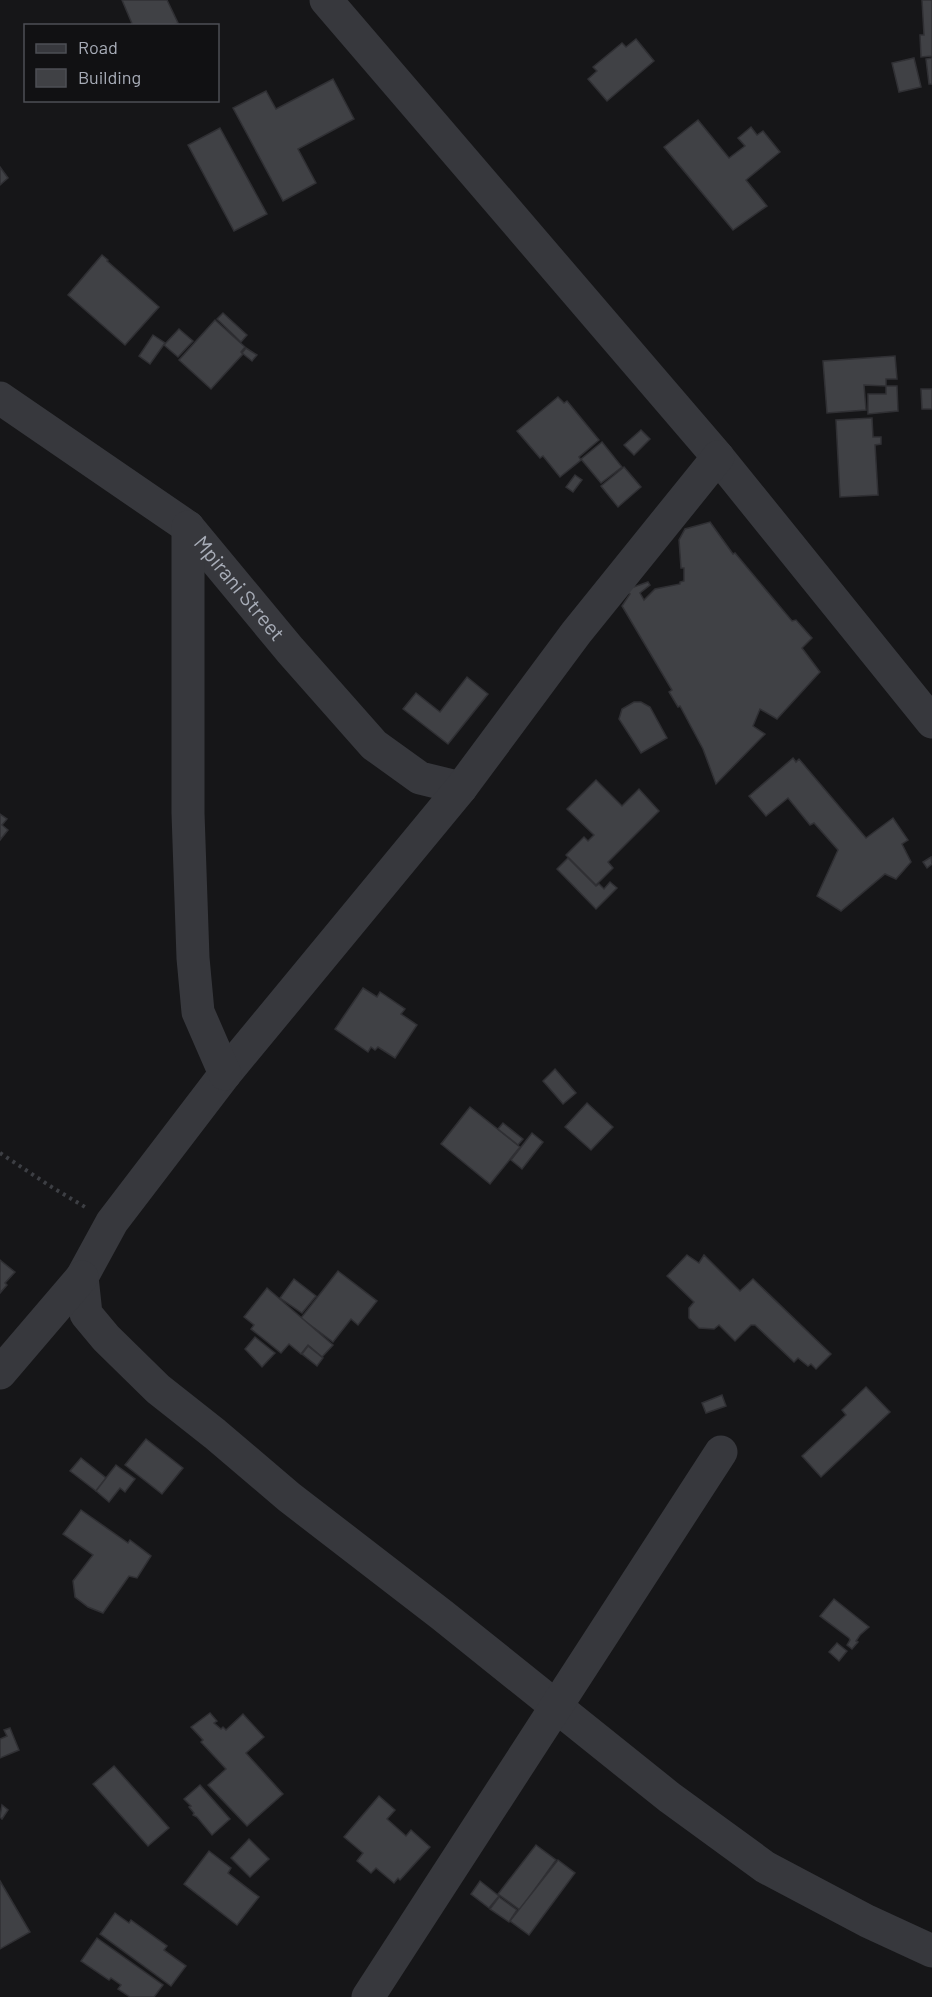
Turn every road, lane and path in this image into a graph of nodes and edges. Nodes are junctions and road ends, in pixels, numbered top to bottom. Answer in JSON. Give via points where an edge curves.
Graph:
{"nodes":[{"id":1,"x":326,"y":0,"type":"edge"},
{"id":2,"x":0,"y":398,"type":"edge"},
{"id":3,"x":718,"y":457,"type":"junction"},
{"id":4,"x":188,"y":526,"type":"junction"},
{"id":5,"x":932,"y":722,"type":"edge"},
{"id":6,"x":461,"y":788,"type":"junction"},
{"id":7,"x":225,"y":1074,"type":"junction"},
{"id":8,"x":0,"y":1153,"type":"edge"},
{"id":9,"x":112,"y":1222,"type":"junction"},
{"id":10,"x":82,"y":1277,"type":"junction"},
{"id":11,"x":0,"y":1373,"type":"edge"},
{"id":12,"x":721,"y":1452,"type":"dead end"},
{"id":13,"x":556,"y":1708,"type":"junction"},
{"id":14,"x":932,"y":1951,"type":"edge"},
{"id":15,"x":368,"y":1997,"type":"edge"}],
"edges":[{"from":1,"to":3,"type":"street"},
{"from":2,"to":4,"type":"street","name":"Mpirani Street"},
{"from":3,"to":5,"type":"street"},
{"from":3,"to":6,"type":"street","via":[[576,633]]},
{"from":4,"to":6,"type":"street","name":"Mpirani Street","via":[[374,745],[420,778]]},
{"from":4,"to":7,"type":"street","via":[[188,813],[194,958],[198,1012]]},
{"from":6,"to":7,"type":"street"},
{"from":7,"to":9,"type":"street"},
{"from":8,"to":9,"type":"path"},
{"from":9,"to":10,"type":"street"},
{"from":10,"to":11,"type":"street"},
{"from":10,"to":13,"type":"street","via":[[86,1314],[158,1389]]},
{"from":12,"to":13,"type":"street"},
{"from":13,"to":14,"type":"street","via":[[765,1866]]},
{"from":13,"to":15,"type":"street"}]}
